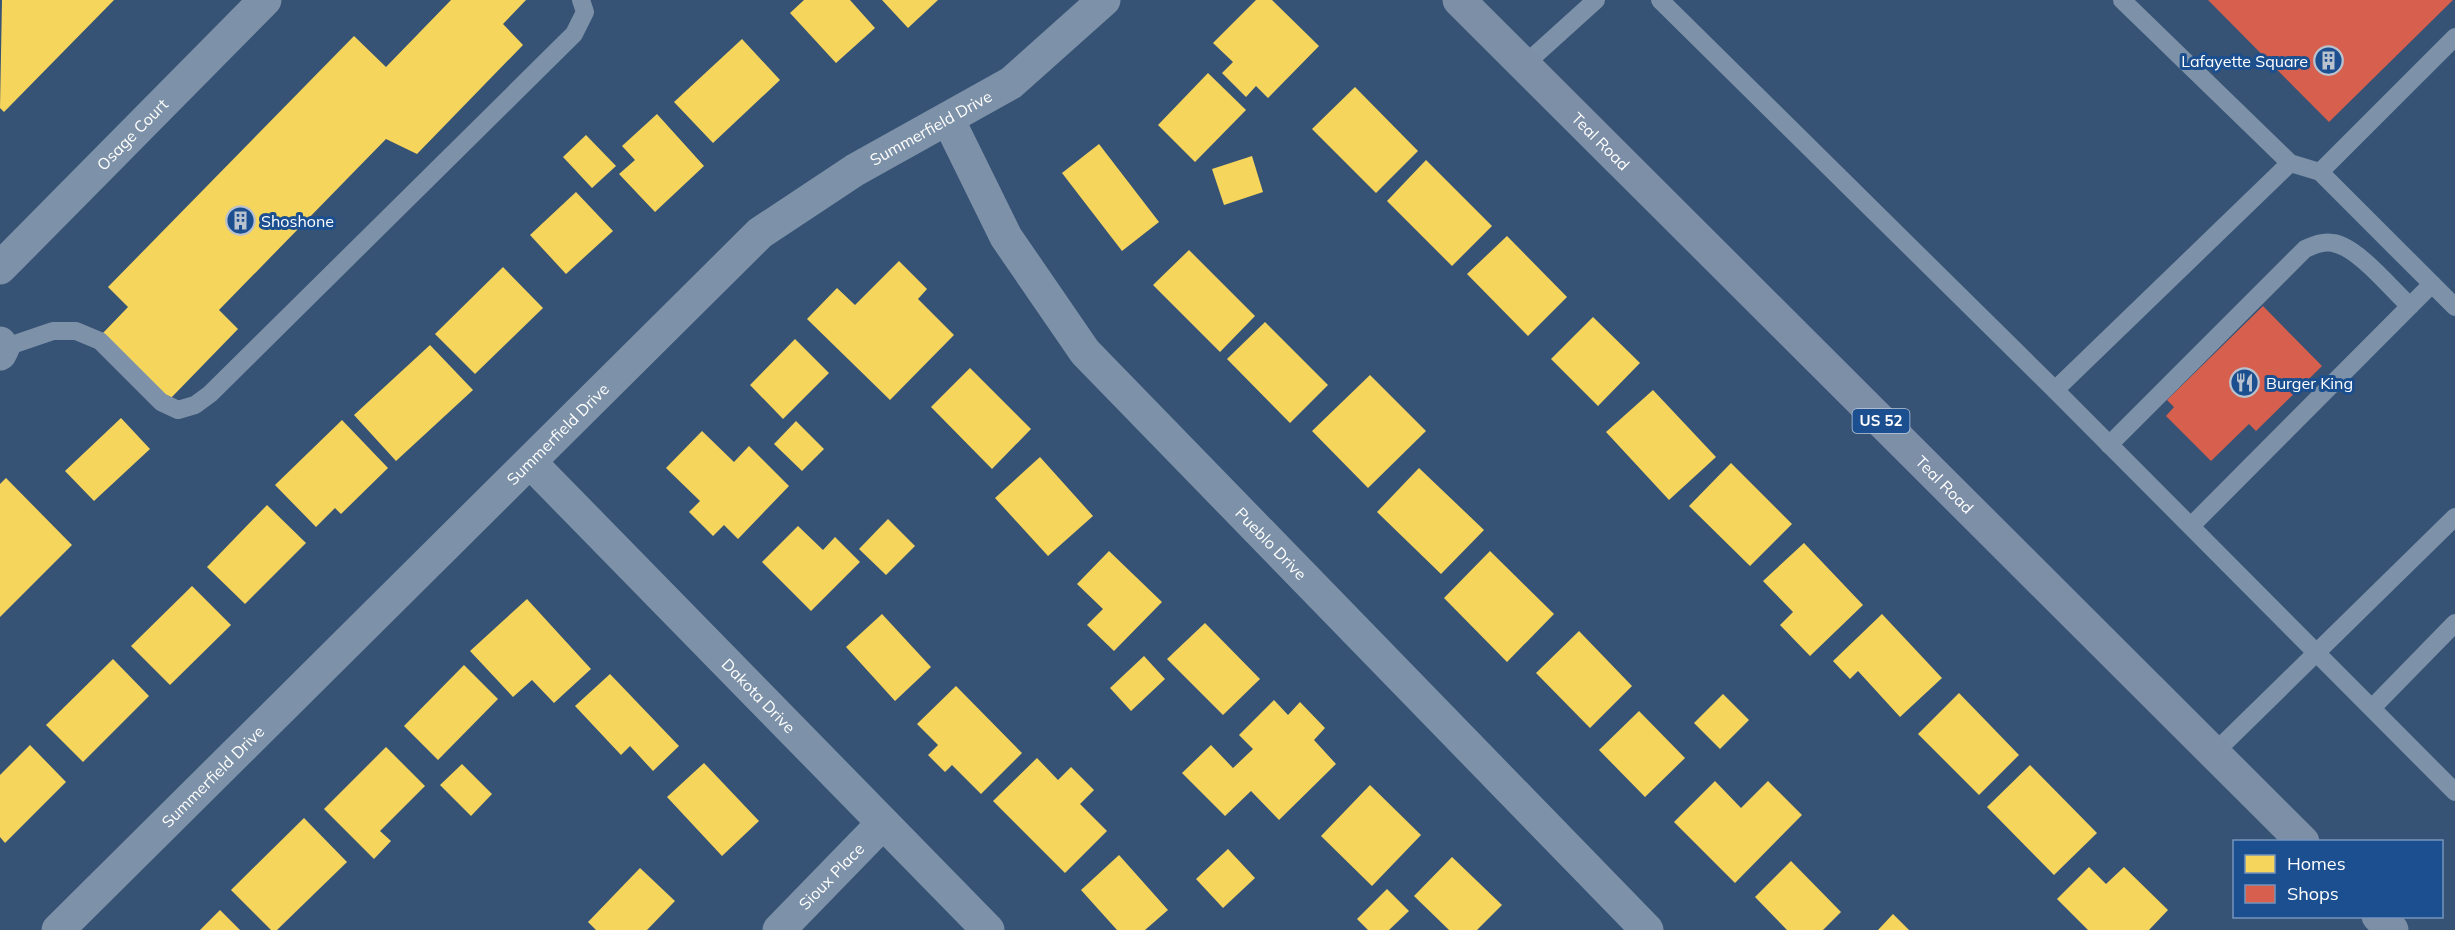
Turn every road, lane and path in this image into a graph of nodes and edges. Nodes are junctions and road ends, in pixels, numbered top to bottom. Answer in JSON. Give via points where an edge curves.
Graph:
{"nodes":[{"id":1,"x":265,"y":0,"type":"edge"},
{"id":2,"x":581,"y":0,"type":"edge"},
{"id":3,"x":1104,"y":0,"type":"edge"},
{"id":4,"x":1459,"y":0,"type":"edge"},
{"id":5,"x":1596,"y":0,"type":"edge"},
{"id":6,"x":1660,"y":0,"type":"edge"},
{"id":7,"x":2122,"y":0,"type":"edge"},
{"id":8,"x":2455,"y":37,"type":"edge"},
{"id":9,"x":1524,"y":65,"type":"junction"},
{"id":10,"x":948,"y":119,"type":"junction"},
{"id":11,"x":2290,"y":163,"type":"junction"},
{"id":12,"x":2320,"y":172,"type":"junction"},
{"id":13,"x":0,"y":268,"type":"edge"},
{"id":14,"x":2432,"y":284,"type":"junction"},
{"id":15,"x":2410,"y":306,"type":"junction"},
{"id":16,"x":2455,"y":307,"type":"edge"},
{"id":17,"x":1,"y":348,"type":"edge"},
{"id":18,"x":2055,"y":390,"type":"junction"},
{"id":19,"x":2109,"y":445,"type":"junction"},
{"id":20,"x":530,"y":462,"type":"junction"},
{"id":21,"x":2455,"y":518,"type":"edge"},
{"id":22,"x":2191,"y":526,"type":"junction"},
{"id":23,"x":2455,"y":623,"type":"edge"},
{"id":24,"x":2318,"y":654,"type":"junction"},
{"id":25,"x":2372,"y":708,"type":"junction"},
{"id":26,"x":2214,"y":753,"type":"junction"},
{"id":27,"x":2451,"y":780,"type":"edge"},
{"id":28,"x":884,"y":823,"type":"junction"},
{"id":29,"x":2301,"y":840,"type":"edge"},
{"id":30,"x":2380,"y":918,"type":"edge"},
{"id":31,"x":58,"y":930,"type":"edge"},
{"id":32,"x":779,"y":930,"type":"edge"},
{"id":33,"x":988,"y":930,"type":"edge"},
{"id":34,"x":1647,"y":930,"type":"edge"},
{"id":35,"x":2392,"y":930,"type":"edge"}],
"edges":[{"from":1,"to":13,"type":"street","name":"Osage Court"},
{"from":2,"to":17,"type":"lane","via":[[585,12],[573,34],[195,405],[178,410],[161,402],[100,341],[76,331],[53,331]]},
{"from":3,"to":10,"type":"street","name":"Summerfield Drive","via":[[1011,83]]},
{"from":4,"to":9,"type":"main road","name":"Teal Road","number":"US 52"},
{"from":5,"to":9,"type":"lane"},
{"from":6,"to":18,"type":"lane"},
{"from":7,"to":11,"type":"lane"},
{"from":8,"to":12,"type":"lane"},
{"from":9,"to":26,"type":"main road","name":"Teal Road","number":"US 52"},
{"from":10,"to":20,"type":"street","name":"Summerfield Drive","via":[[855,170],[760,233]]},
{"from":10,"to":34,"type":"street","name":"Pueblo Drive","via":[[1006,237],[1085,352]]},
{"from":11,"to":12,"type":"lane"},
{"from":11,"to":18,"type":"lane"},
{"from":12,"to":14,"type":"lane"},
{"from":14,"to":15,"type":"lane"},
{"from":14,"to":16,"type":"lane"},
{"from":15,"to":19,"type":"lane","via":[[2347,248],[2318,243],[2306,249]]},
{"from":15,"to":22,"type":"lane"},
{"from":18,"to":19,"type":"lane"},
{"from":19,"to":22,"type":"lane"},
{"from":20,"to":28,"type":"street","name":"Dakota Drive"},
{"from":20,"to":31,"type":"street","name":"Summerfield Drive"},
{"from":21,"to":24,"type":"lane"},
{"from":22,"to":24,"type":"lane"},
{"from":23,"to":25,"type":"lane"},
{"from":24,"to":25,"type":"lane"},
{"from":24,"to":26,"type":"lane"},
{"from":25,"to":27,"type":"lane"},
{"from":26,"to":29,"type":"main road","name":"Teal Road","number":"US 52"},
{"from":28,"to":32,"type":"street","name":"Sioux Place"},
{"from":28,"to":33,"type":"street","name":"Dakota Drive"},
{"from":30,"to":35,"type":"main road"}]}
